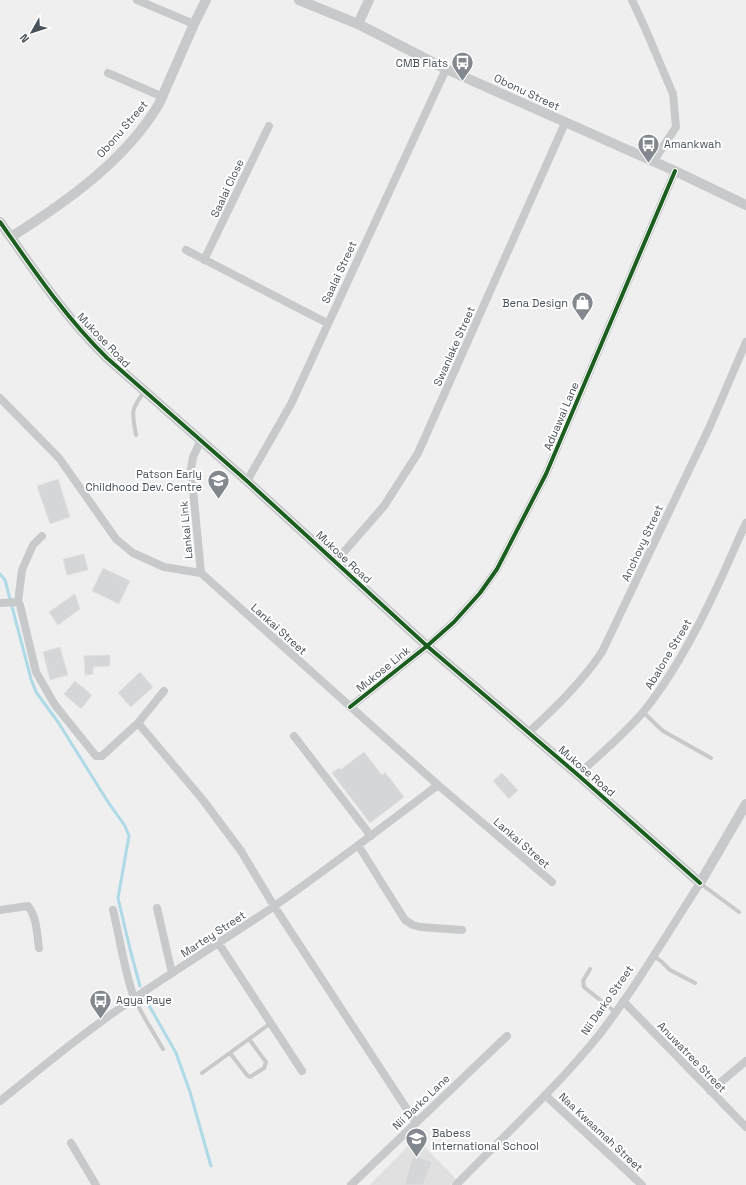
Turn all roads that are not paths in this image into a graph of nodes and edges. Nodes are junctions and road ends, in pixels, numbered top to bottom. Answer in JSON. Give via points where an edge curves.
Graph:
{"nodes":[{"id":1,"x":137,"y":0,"type":"edge"},
{"id":2,"x":206,"y":0,"type":"edge"},
{"id":3,"x":299,"y":0,"type":"edge"},
{"id":4,"x":368,"y":0,"type":"edge"},
{"id":5,"x":632,"y":0,"type":"edge"},
{"id":6,"x":194,"y":24,"type":"junction"},
{"id":7,"x":358,"y":24,"type":"junction"},
{"id":8,"x":446,"y":70,"type":"junction"},
{"id":9,"x":108,"y":73,"type":"dead end"},
{"id":10,"x":163,"y":97,"type":"junction"},
{"id":11,"x":565,"y":123,"type":"junction"},
{"id":12,"x":268,"y":126,"type":"dead end"},
{"id":13,"x":654,"y":162,"type":"junction"},
{"id":14,"x":675,"y":171,"type":"junction"},
{"id":15,"x":746,"y":205,"type":"edge"},
{"id":16,"x":0,"y":222,"type":"edge"},
{"id":17,"x":10,"y":237,"type":"junction"},
{"id":18,"x":186,"y":250,"type":"dead end"},
{"id":19,"x":204,"y":260,"type":"junction"},
{"id":20,"x":327,"y":323,"type":"junction"},
{"id":21,"x":746,"y":342,"type":"edge"},
{"id":22,"x":145,"y":391,"type":"junction"},
{"id":23,"x":0,"y":398,"type":"edge"},
{"id":24,"x":136,"y":435,"type":"dead end"},
{"id":25,"x":201,"y":440,"type":"junction"},
{"id":26,"x":247,"y":481,"type":"junction"},
{"id":27,"x":746,"y":523,"type":"edge"},
{"id":28,"x":42,"y":536,"type":"dead end"},
{"id":29,"x":336,"y":561,"type":"junction"},
{"id":30,"x":201,"y":573,"type":"junction"},
{"id":31,"x":16,"y":602,"type":"junction"},
{"id":32,"x":0,"y":603,"type":"edge"},
{"id":33,"x":427,"y":646,"type":"junction"},
{"id":34,"x":164,"y":691,"type":"dead end"},
{"id":35,"x":350,"y":707,"type":"junction"},
{"id":36,"x":643,"y":712,"type":"junction"},
{"id":37,"x":138,"y":723,"type":"junction"},
{"id":38,"x":528,"y":733,"type":"junction"},
{"id":39,"x":294,"y":736,"type":"dead end"},
{"id":40,"x":711,"y":758,"type":"dead end"},
{"id":41,"x":578,"y":775,"type":"junction"},
{"id":42,"x":438,"y":785,"type":"junction"},
{"id":43,"x":746,"y":804,"type":"edge"},
{"id":44,"x":371,"y":836,"type":"junction"},
{"id":45,"x":358,"y":845,"type":"junction"},
{"id":46,"x":552,"y":882,"type":"dead end"},
{"id":47,"x":700,"y":883,"type":"junction"},
{"id":48,"x":274,"y":906,"type":"junction"},
{"id":49,"x":157,"y":908,"type":"dead end"},
{"id":50,"x":0,"y":910,"type":"edge"},
{"id":51,"x":113,"y":910,"type":"dead end"},
{"id":52,"x":739,"y":912,"type":"dead end"},
{"id":53,"x":462,"y":930,"type":"dead end"},
{"id":54,"x":219,"y":944,"type":"junction"},
{"id":55,"x":39,"y":948,"type":"dead end"},
{"id":56,"x":653,"y":955,"type":"junction"},
{"id":57,"x":590,"y":969,"type":"dead end"},
{"id":58,"x":172,"y":973,"type":"junction"},
{"id":59,"x":695,"y":983,"type":"dead end"},
{"id":60,"x":134,"y":998,"type":"junction"},
{"id":61,"x":623,"y":1001,"type":"junction"},
{"id":62,"x":615,"y":1012,"type":"junction"},
{"id":63,"x":271,"y":1024,"type":"junction"},
{"id":64,"x":507,"y":1036,"type":"dead end"},
{"id":65,"x":249,"y":1039,"type":"junction"},
{"id":66,"x":163,"y":1049,"type":"dead end"},
{"id":67,"x":230,"y":1053,"type":"junction"},
{"id":68,"x":746,"y":1061,"type":"edge"},
{"id":69,"x":302,"y":1071,"type":"dead end"},
{"id":70,"x":202,"y":1073,"type":"dead end"},
{"id":71,"x":710,"y":1091,"type":"junction"},
{"id":72,"x":545,"y":1095,"type":"junction"},
{"id":73,"x":0,"y":1099,"type":"edge"},
{"id":74,"x":416,"y":1123,"type":"junction"},
{"id":75,"x":746,"y":1127,"type":"edge"},
{"id":76,"x":71,"y":1143,"type":"dead end"},
{"id":77,"x":639,"y":1184,"type":"edge"},
{"id":78,"x":96,"y":1185,"type":"edge"},
{"id":79,"x":351,"y":1185,"type":"edge"},
{"id":80,"x":456,"y":1185,"type":"edge"}],
"edges":[{"from":1,"to":6,"type":"street"},
{"from":2,"to":6,"type":"street","name":"Obonu Street"},
{"from":3,"to":7,"type":"street","name":"Obonu Street"},
{"from":4,"to":7,"type":"street"},
{"from":5,"to":13,"type":"street","via":[[673,94],[676,127]]},
{"from":6,"to":10,"type":"street","name":"Obonu Street"},
{"from":7,"to":8,"type":"street","name":"Obonu Street"},
{"from":8,"to":11,"type":"street","name":"Obonu Street"},
{"from":8,"to":20,"type":"street","name":"Saalai Street"},
{"from":9,"to":10,"type":"street"},
{"from":10,"to":17,"type":"street","name":"Obonu Street","via":[[153,116],[111,162],[50,212]]},
{"from":11,"to":13,"type":"street","name":"Obonu Street"},
{"from":11,"to":29,"type":"street","name":"Swanlake Street","via":[[418,453],[384,506]]},
{"from":12,"to":19,"type":"street","name":"Saalai Close"},
{"from":13,"to":14,"type":"street","name":"Obonu Street"},
{"from":14,"to":15,"type":"street","name":"Obonu Street"},
{"from":14,"to":33,"type":"street","name":"Aduawai Lane","via":[[546,474],[497,569],[468,607]]},
{"from":16,"to":17,"type":"street","name":"Mukose Road"},
{"from":17,"to":22,"type":"street","name":"Mukose Road","via":[[79,328],[107,358]]},
{"from":18,"to":19,"type":"street"},
{"from":19,"to":20,"type":"street"},
{"from":20,"to":26,"type":"street","name":"Saalai Street","via":[[291,404]]},
{"from":21,"to":38,"type":"street","name":"Anchovy Street","via":[[710,426],[602,652],[552,712]]},
{"from":22,"to":24,"type":"lane","via":[[133,410]]},
{"from":22,"to":25,"type":"street","name":"Mukose Road"},
{"from":23,"to":30,"type":"street","via":[[59,458],[116,539],[133,553],[164,567]]},
{"from":25,"to":26,"type":"street","name":"Mukose Road"},
{"from":25,"to":30,"type":"street","name":"Lankai Link","via":[[192,457],[191,469]]},
{"from":26,"to":29,"type":"street","name":"Mukose Road"},
{"from":27,"to":36,"type":"street","name":"Abalone Street","via":[[693,637]]},
{"from":28,"to":31,"type":"street","via":[[33,545],[22,570]]},
{"from":29,"to":33,"type":"street","name":"Mukose Road"},
{"from":30,"to":35,"type":"street","name":"Lankai Street"},
{"from":31,"to":32,"type":"street"},
{"from":31,"to":37,"type":"street","via":[[22,612],[36,672],[55,705],[96,756],[102,756]]},
{"from":33,"to":35,"type":"street","name":"Mukose Link"},
{"from":33,"to":38,"type":"street","name":"Mukose Road"},
{"from":34,"to":37,"type":"street"},
{"from":35,"to":42,"type":"street","name":"Lankai Street"},
{"from":36,"to":40,"type":"lane","via":[[663,731]]},
{"from":36,"to":41,"type":"street","name":"Abalone Street"},
{"from":37,"to":48,"type":"street","via":[[203,800],[241,851]]},
{"from":38,"to":41,"type":"street","name":"Mukose Road"},
{"from":39,"to":44,"type":"street"},
{"from":41,"to":47,"type":"street","name":"Mukose Road"},
{"from":42,"to":44,"type":"street","name":"Martey Street"},
{"from":42,"to":46,"type":"street","name":"Lankai Street"},
{"from":43,"to":47,"type":"street","name":"Nii Darko Street"},
{"from":44,"to":45,"type":"street","name":"Martey Street"},
{"from":45,"to":48,"type":"street","name":"Martey Street"},
{"from":45,"to":53,"type":"street","via":[[405,920],[420,928]]},
{"from":47,"to":52,"type":"lane"},
{"from":47,"to":56,"type":"street","name":"Nii Darko Street"},
{"from":48,"to":54,"type":"street","name":"Martey Street"},
{"from":48,"to":74,"type":"street"},
{"from":49,"to":58,"type":"street"},
{"from":50,"to":55,"type":"street","via":[[28,906],[35,921]]},
{"from":51,"to":60,"type":"street","via":[[126,974]]},
{"from":54,"to":58,"type":"street","name":"Martey Street"},
{"from":54,"to":63,"type":"street"},
{"from":56,"to":59,"type":"lane","via":[[670,970]]},
{"from":56,"to":61,"type":"street","name":"Nii Darko Street"},
{"from":57,"to":62,"type":"lane","via":[[583,980],[584,987]]},
{"from":58,"to":60,"type":"street","name":"Martey Street"},
{"from":60,"to":66,"type":"lane"},
{"from":60,"to":73,"type":"street","name":"Martey Street"},
{"from":61,"to":62,"type":"street","name":"Nii Darko Street"},
{"from":61,"to":71,"type":"street","name":"Anuwatree Street"},
{"from":62,"to":72,"type":"street","name":"Nii Darko Street"},
{"from":63,"to":65,"type":"lane"},
{"from":63,"to":69,"type":"street"},
{"from":64,"to":74,"type":"street","name":"Nii Darko Lane"},
{"from":65,"to":67,"type":"lane"},
{"from":65,"to":67,"type":"lane","via":[[266,1062],[264,1068],[250,1077]]},
{"from":67,"to":70,"type":"lane"},
{"from":68,"to":71,"type":"street"},
{"from":71,"to":75,"type":"street","name":"Anuwatree Street"},
{"from":72,"to":77,"type":"street","name":"Naa Kwaamah Street"},
{"from":72,"to":80,"type":"street","name":"Nii Darko Street"},
{"from":74,"to":79,"type":"street","name":"Nii Darko Lane"},
{"from":76,"to":78,"type":"street"}]}
